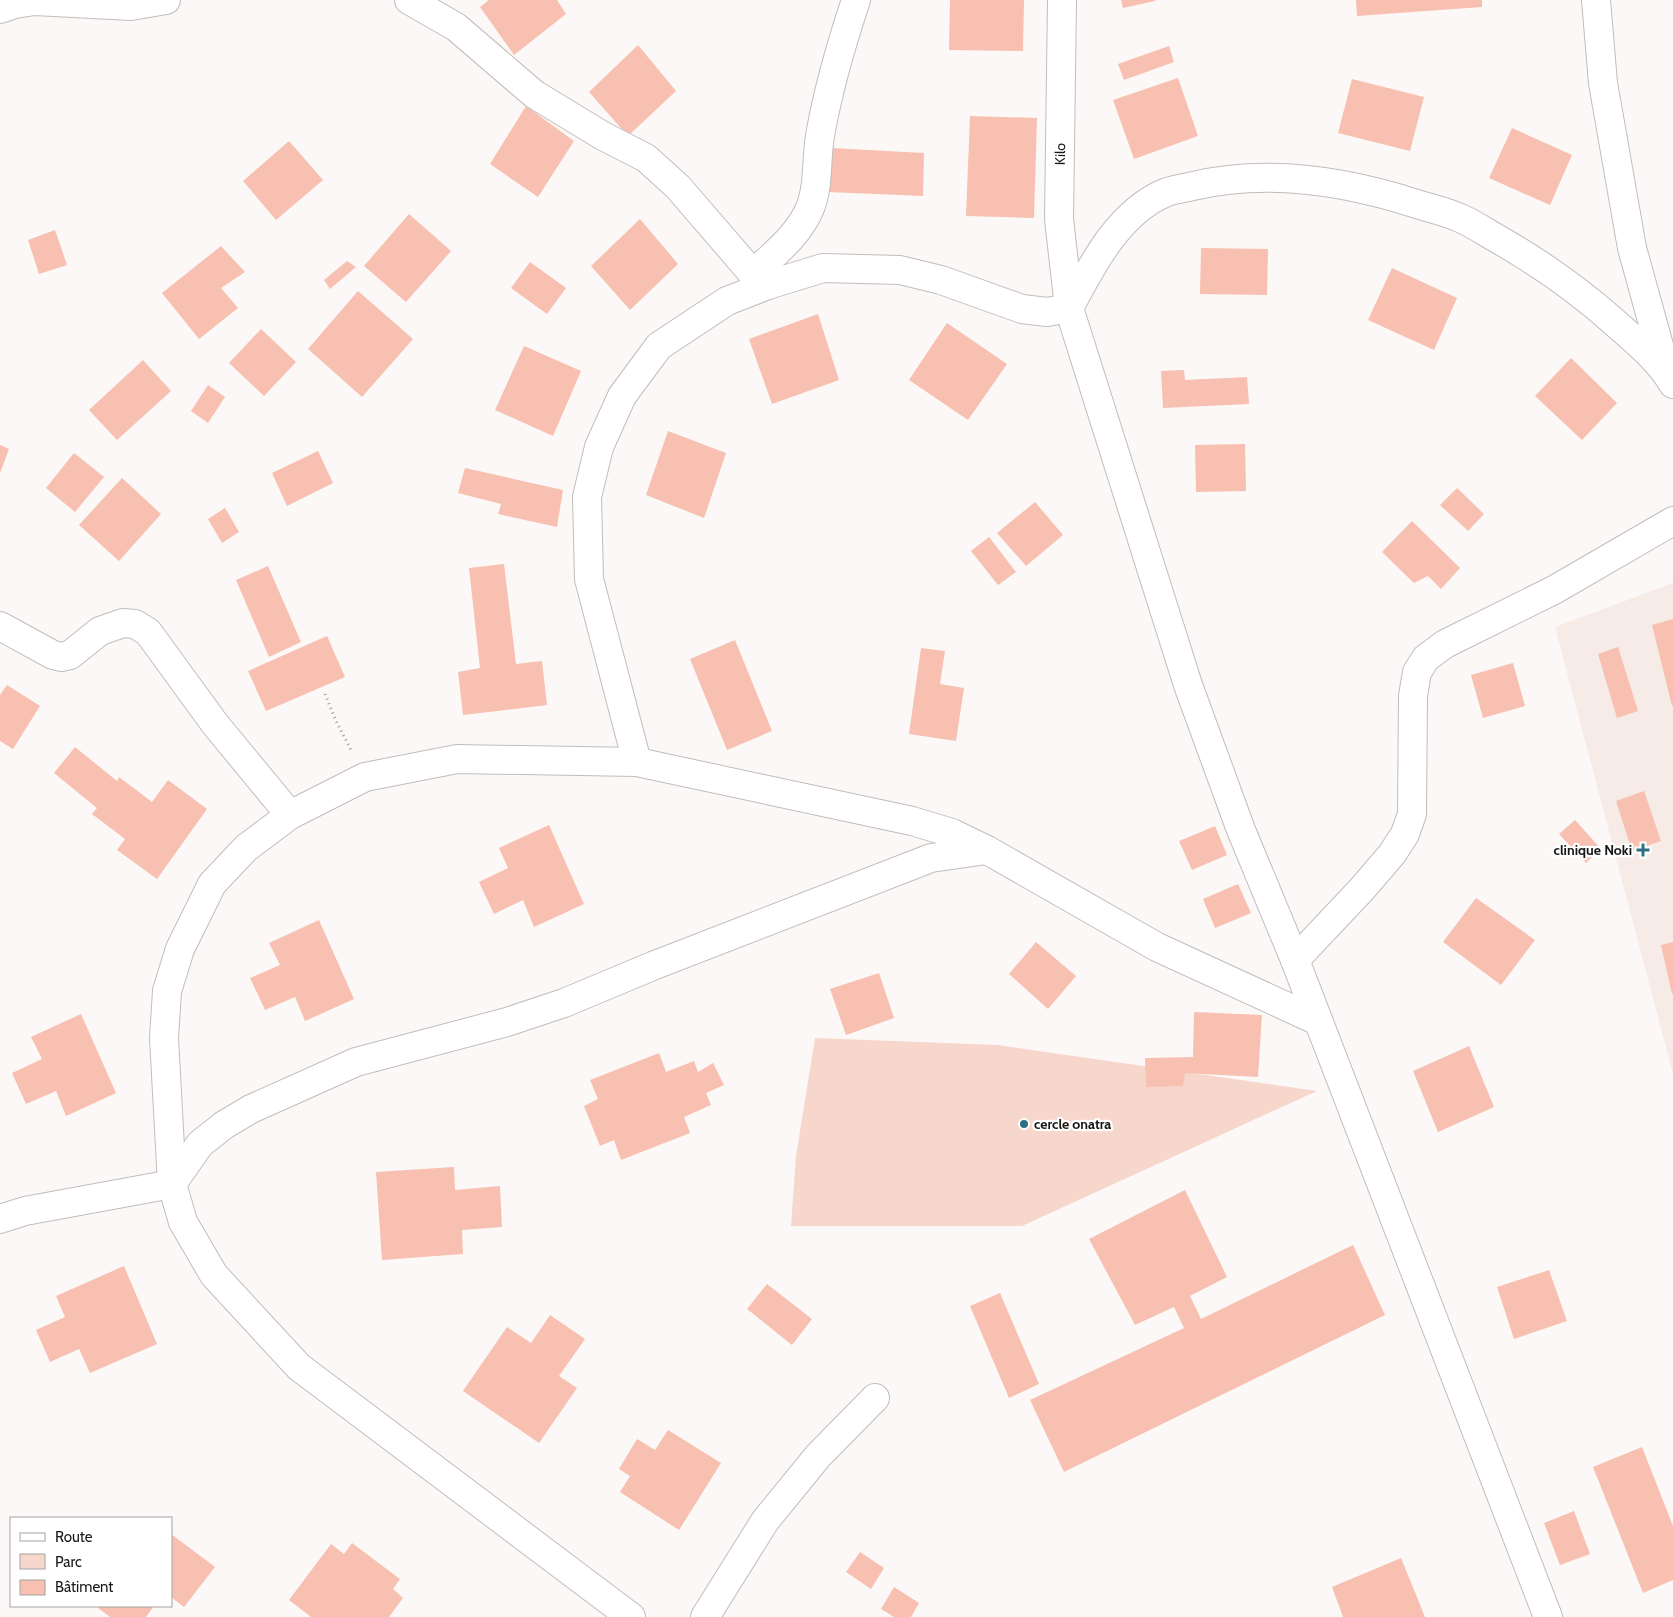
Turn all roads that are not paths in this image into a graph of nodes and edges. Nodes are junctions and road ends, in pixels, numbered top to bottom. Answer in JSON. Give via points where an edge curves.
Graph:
{"nodes":[{"id":1,"x":166,"y":0,"type":"edge"},
{"id":2,"x":409,"y":0,"type":"edge"},
{"id":3,"x":856,"y":0,"type":"edge"},
{"id":4,"x":1062,"y":0,"type":"edge"},
{"id":5,"x":1596,"y":0,"type":"edge"},
{"id":6,"x":0,"y":9,"type":"edge"},
{"id":7,"x":761,"y":279,"type":"junction"},
{"id":8,"x":1069,"y":308,"type":"junction"},
{"id":9,"x":1669,"y":377,"type":"edge"},
{"id":10,"x":1673,"y":521,"type":"edge"},
{"id":11,"x":0,"y":626,"type":"edge"},
{"id":12,"x":636,"y":762,"type":"junction"},
{"id":13,"x":290,"y":815,"type":"junction"},
{"id":14,"x":987,"y":850,"type":"junction"},
{"id":15,"x":1294,"y":960,"type":"junction"},
{"id":16,"x":1318,"y":1021,"type":"junction"},
{"id":17,"x":172,"y":1184,"type":"junction"},
{"id":18,"x":0,"y":1219,"type":"edge"},
{"id":19,"x":875,"y":1398,"type":"dead end"},
{"id":20,"x":631,"y":1617,"type":"edge"},
{"id":21,"x":705,"y":1617,"type":"edge"},
{"id":22,"x":1548,"y":1617,"type":"edge"}],
"edges":[{"from":1,"to":6,"type":"street","via":[[131,6],[36,1]]},
{"from":2,"to":7,"type":"street","via":[[456,27],[534,94],[646,158],[678,187]]},
{"from":3,"to":7,"type":"street","via":[[839,48],[827,98],[811,207]]},
{"from":4,"to":8,"type":"street","name":"Kilo","via":[[1059,219]]},
{"from":5,"to":9,"type":"street","via":[[1603,84],[1632,248]]},
{"from":7,"to":8,"type":"street","via":[[823,268],[900,270],[941,280],[1022,309],[1048,312]]},
{"from":7,"to":12,"type":"street","via":[[659,346],[622,396],[598,448],[586,497],[589,579]]},
{"from":8,"to":9,"type":"street","via":[[1096,258],[1122,226],[1141,207],[1167,192],[1207,182],[1297,178],[1345,184],[1460,218],[1529,257],[1584,295]]},
{"from":8,"to":15,"type":"street","name":"Kilo","via":[[1188,685],[1241,830]]},
{"from":10,"to":15,"type":"street","via":[[1554,590],[1445,644],[1426,658],[1417,672],[1413,696],[1412,814],[1405,834],[1362,889]]},
{"from":11,"to":13,"type":"street","via":[[61,657],[70,655],[100,631],[123,623],[135,624],[148,632],[215,724]]},
{"from":12,"to":13,"type":"street","via":[[457,759],[365,777]]},
{"from":12,"to":14,"type":"street","via":[[912,820],[952,833]]},
{"from":13,"to":17,"type":"street","via":[[246,848],[212,884],[180,949],[167,991],[164,1038]]},
{"from":14,"to":16,"type":"street","via":[[1157,947]]},
{"from":14,"to":17,"type":"street","via":[[931,858],[655,964],[564,1003],[507,1022],[356,1062],[251,1109],[224,1125],[200,1144]]},
{"from":15,"to":16,"type":"street","name":"Kilo"},
{"from":16,"to":22,"type":"street","name":"Kilo"},
{"from":17,"to":18,"type":"street","via":[[25,1211]]},
{"from":17,"to":20,"type":"street","via":[[183,1222],[214,1275],[300,1367]]},
{"from":19,"to":21,"type":"street","via":[[818,1456],[765,1521]]}]}
